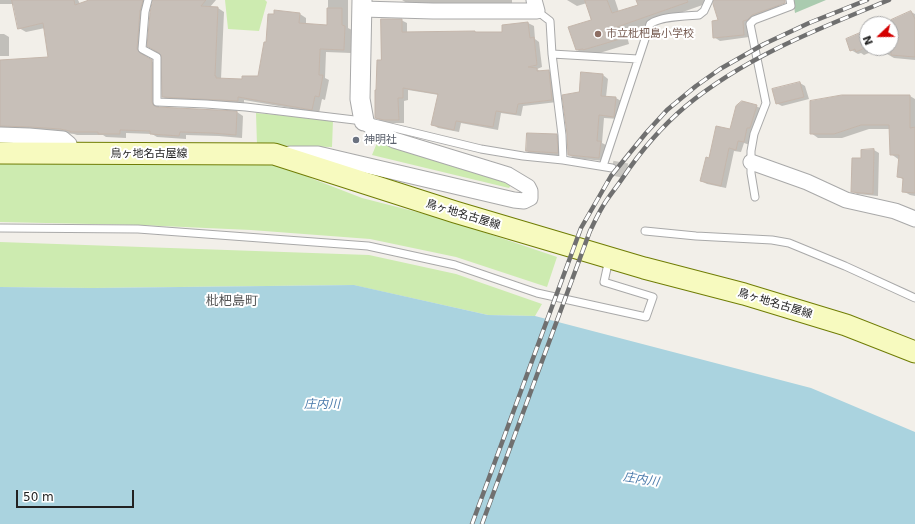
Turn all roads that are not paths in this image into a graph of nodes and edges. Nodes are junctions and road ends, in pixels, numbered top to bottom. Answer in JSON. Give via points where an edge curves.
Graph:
{"nodes":[{"id":1,"x":148,"y":0,"type":"edge"},
{"id":2,"x":709,"y":0,"type":"edge"},
{"id":3,"x":790,"y":0,"type":"edge"},
{"id":4,"x":362,"y":4,"type":"edge"},
{"id":5,"x":536,"y":5,"type":"edge"},
{"id":6,"x":552,"y":54,"type":"junction"},
{"id":7,"x":638,"y":60,"type":"junction"},
{"id":8,"x":364,"y":121,"type":"junction"},
{"id":9,"x":0,"y":135,"type":"edge"},
{"id":10,"x":0,"y":153,"type":"edge"},
{"id":11,"x":71,"y":153,"type":"junction"},
{"id":12,"x":274,"y":154,"type":"junction"},
{"id":13,"x":563,"y":160,"type":"junction"},
{"id":14,"x":751,"y":162,"type":"junction"},
{"id":15,"x":603,"y":166,"type":"junction"},
{"id":16,"x":612,"y":168,"type":"tunnel mouth"},
{"id":17,"x":755,"y":198,"type":"dead end"},
{"id":18,"x":915,"y":219,"type":"edge"},
{"id":19,"x":0,"y":228,"type":"edge"},
{"id":20,"x":645,"y":231,"type":"dead end"},
{"id":21,"x":609,"y":259,"type":"junction"},
{"id":22,"x":915,"y":298,"type":"edge"},
{"id":23,"x":915,"y":352,"type":"edge"}],
"edges":[{"from":1,"to":8,"type":"lane","via":[[142,49],[158,56],[157,102],[246,107]]},
{"from":2,"to":7,"type":"lane","via":[[704,12],[655,20],[650,24]]},
{"from":3,"to":14,"type":"lane","via":[[791,6],[754,20],[750,24],[766,103],[754,134]]},
{"from":4,"to":5,"type":"street","via":[[433,8]]},
{"from":4,"to":8,"type":"street","via":[[360,99]]},
{"from":5,"to":6,"type":"lane","via":[[550,21]]},
{"from":6,"to":7,"type":"lane"},
{"from":6,"to":13,"type":"lane"},
{"from":7,"to":15,"type":"lane"},
{"from":8,"to":12,"type":"street","via":[[394,140],[508,175],[528,187],[530,198],[524,201],[514,200],[318,154]]},
{"from":8,"to":13,"type":"lane","via":[[481,149]]},
{"from":9,"to":11,"type":"street","via":[[63,139],[69,144]]},
{"from":10,"to":11,"type":"main road","name":"鳥ヶ地名古屋線"},
{"from":11,"to":12,"type":"main road","name":"鳥ヶ地名古屋線"},
{"from":12,"to":21,"type":"main road","name":"鳥ヶ地名古屋線"},
{"from":13,"to":15,"type":"lane"},
{"from":14,"to":17,"type":"lane"},
{"from":14,"to":18,"type":"street","via":[[808,182],[846,200],[895,211]]},
{"from":15,"to":16,"type":"lane"},
{"from":19,"to":21,"type":"lane","via":[[138,229],[368,246],[455,265],[537,292],[646,317],[653,297],[604,282]]},
{"from":20,"to":22,"type":"lane","via":[[789,243]]},
{"from":21,"to":23,"type":"main road","name":"鳥ヶ地名古屋線","via":[[751,296],[846,325]]}]}
